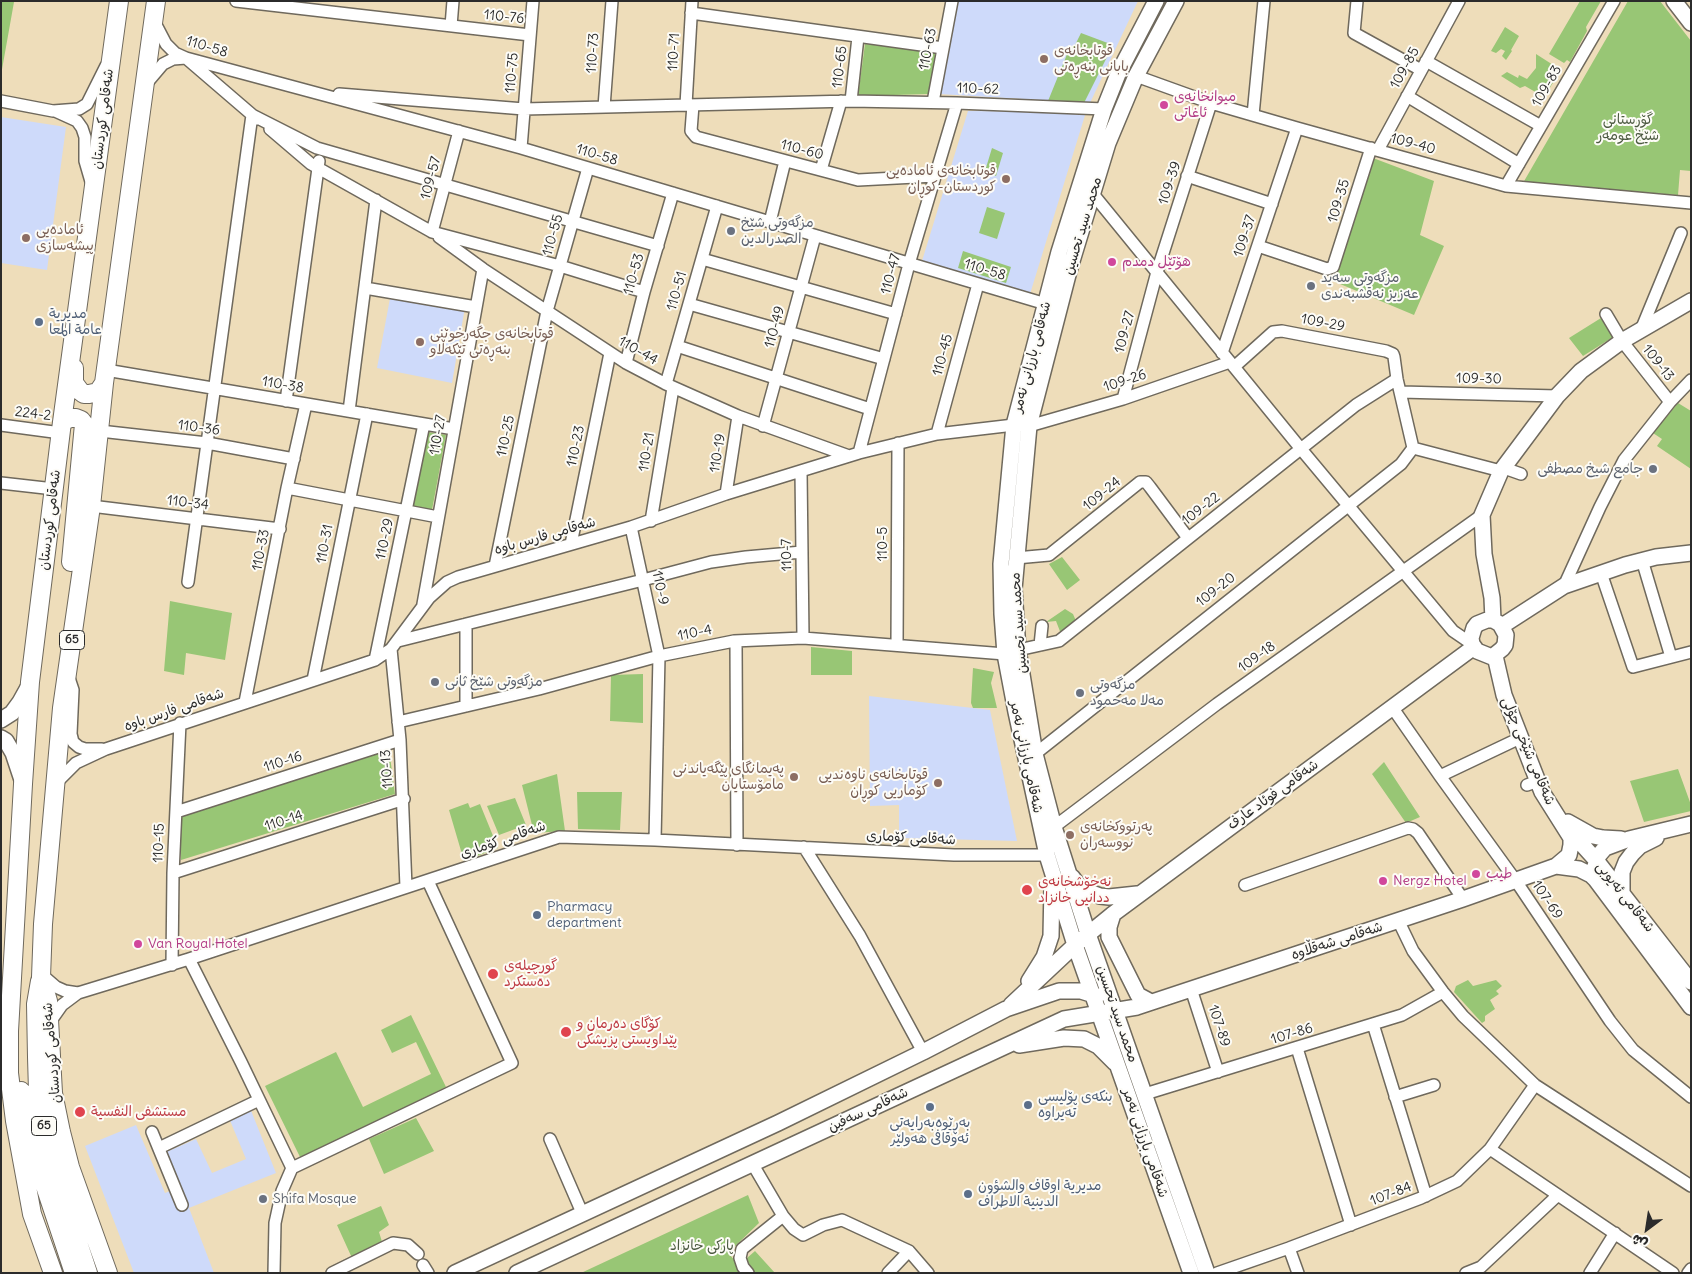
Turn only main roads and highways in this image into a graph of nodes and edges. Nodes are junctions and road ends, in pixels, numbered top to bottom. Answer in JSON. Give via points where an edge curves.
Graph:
{"nodes":[{"id":1,"x":119,"y":1,"type":"edge"},
{"id":2,"x":156,"y":1,"type":"edge"},
{"id":3,"x":1156,"y":1,"type":"edge"},
{"id":4,"x":1176,"y":1,"type":"edge"},
{"id":5,"x":1674,"y":1,"type":"edge"},
{"id":6,"x":1691,"y":23,"type":"edge"},
{"id":7,"x":1691,"y":301,"type":"edge"},
{"id":8,"x":72,"y":346,"type":"junction"},
{"id":9,"x":105,"y":376,"type":"junction"},
{"id":10,"x":1021,"y":426,"type":"junction"},
{"id":11,"x":61,"y":428,"type":"junction"},
{"id":12,"x":1691,"y":553,"type":"edge"},
{"id":13,"x":1498,"y":623,"type":"junction"},
{"id":14,"x":1473,"y":646,"type":"junction"},
{"id":15,"x":1011,"y":652,"type":"junction"},
{"id":16,"x":1495,"y":656,"type":"junction"},
{"id":17,"x":68,"y":666,"type":"junction"},
{"id":18,"x":30,"y":682,"type":"junction"},
{"id":19,"x":1,"y":720,"type":"edge"},
{"id":20,"x":1,"y":738,"type":"edge"},
{"id":21,"x":23,"y":784,"type":"junction"},
{"id":22,"x":1556,"y":816,"type":"junction"},
{"id":23,"x":1691,"y":824,"type":"edge"},
{"id":24,"x":1673,"y":829,"type":"junction"},
{"id":25,"x":1630,"y":839,"type":"junction"},
{"id":26,"x":1596,"y":860,"type":"junction"},
{"id":27,"x":1556,"y":866,"type":"junction"},
{"id":28,"x":1052,"y":872,"type":"junction"},
{"id":29,"x":1069,"y":873,"type":"junction"},
{"id":30,"x":1597,"y":882,"type":"junction"},
{"id":31,"x":1622,"y":893,"type":"junction"},
{"id":32,"x":1139,"y":894,"type":"junction"},
{"id":33,"x":1113,"y":914,"type":"junction"},
{"id":34,"x":1088,"y":934,"type":"junction"},
{"id":35,"x":1075,"y":945,"type":"junction"},
{"id":36,"x":1094,"y":951,"type":"junction"},
{"id":37,"x":41,"y":975,"type":"junction"},
{"id":38,"x":1691,"y":982,"type":"edge"},
{"id":39,"x":1092,"y":994,"type":"junction"},
{"id":40,"x":1151,"y":1002,"type":"junction"},
{"id":41,"x":1691,"y":1007,"type":"edge"},
{"id":42,"x":1006,"y":1009,"type":"junction"},
{"id":43,"x":1116,"y":1011,"type":"junction"},
{"id":44,"x":1099,"y":1012,"type":"junction"},
{"id":45,"x":1064,"y":1019,"type":"junction"},
{"id":46,"x":6,"y":1035,"type":"edge"},
{"id":47,"x":1001,"y":1048,"type":"junction"},
{"id":48,"x":1119,"y":1068,"type":"junction"},
{"id":49,"x":44,"y":1251,"type":"junction"},
{"id":50,"x":83,"y":1272,"type":"edge"},
{"id":51,"x":51,"y":1273,"type":"edge"},
{"id":52,"x":57,"y":1273,"type":"edge"},
{"id":53,"x":108,"y":1273,"type":"edge"},
{"id":54,"x":455,"y":1273,"type":"edge"},
{"id":55,"x":517,"y":1273,"type":"edge"},
{"id":56,"x":1191,"y":1273,"type":"edge"},
{"id":57,"x":1207,"y":1273,"type":"edge"}],
"edges":[{"from":1,"to":8,"type":"highway","name":"شەقامی کوردستان","number":"65"},
{"from":2,"to":9,"type":"highway","name":"شەقامی کوردستان","number":"65"},
{"from":3,"to":10,"type":"main road","name":"شەقامی بارزانی نەمر","via":[[1118,74],[1104,109],[1058,252]]},
{"from":4,"to":10,"type":"main road","name":"محمد سید تحسین","via":[[1136,76],[1108,143]]},
{"from":5,"to":6,"type":"main road"},
{"from":7,"to":13,"type":"main road","via":[[1622,341],[1582,371],[1557,396],[1502,469],[1482,515],[1484,554]]},
{"from":8,"to":9,"type":"highway","via":[[76,388],[84,394],[93,394],[101,388]]},
{"from":8,"to":11,"type":"highway","name":"شەقامی کوردستان","number":"65"},
{"from":9,"to":17,"type":"highway","name":"شەقامی کوردستان","number":"65","via":[[91,506]]},
{"from":10,"to":15,"type":"main road","name":"محمد سید تحسین"},
{"from":10,"to":15,"type":"main road","name":"شەقامی بارزانی نەمر","via":[[1001,564],[1002,614]]},
{"from":11,"to":17,"type":"highway","via":[[70,418],[84,424],[62,637]]},
{"from":11,"to":18,"type":"highway","name":"شەقامی کوردستان","number":"65"},
{"from":12,"to":13,"type":"main road","via":[[1642,560],[1564,586]]},
{"from":13,"to":14,"type":"main road","via":[[1482,621],[1477,624],[1471,633]]},
{"from":13,"to":16,"type":"main road","via":[[1506,631],[1506,640]]},
{"from":14,"to":16,"type":"main road","via":[[1480,654]]},
{"from":14,"to":32,"type":"main road","name":"شەقامی فوئاد عارف"},
{"from":15,"to":28,"type":"main road","name":"شەقامی بارزانی نەمر","via":[[1016,712]]},
{"from":15,"to":29,"type":"main road","name":"محمد سید تحسین","via":[[1054,827]]},
{"from":16,"to":22,"type":"main road","name":"شەقامی شێخی چۆلی","via":[[1500,684],[1532,783]]},
{"from":17,"to":37,"type":"highway","name":"شەقامی کوردستان","number":"65"},
{"from":18,"to":19,"type":"main road","via":[[12,713]]},
{"from":18,"to":21,"type":"highway","name":"شەقامی کوردستان","number":"65"},
{"from":20,"to":21,"type":"main road","via":[[13,753]]},
{"from":21,"to":46,"type":"highway","name":"شەقامی کوردستان","number":"65"},
{"from":22,"to":25,"type":"main road","via":[[1593,836]]},
{"from":22,"to":26,"type":"main road","name":"شەقامی ئەیوبی"},
{"from":22,"to":27,"type":"main road","name":"شەقامی شێخی چۆلی","via":[[1571,838],[1571,845],[1567,858]]},
{"from":23,"to":24,"type":"main road"},
{"from":24,"to":25,"type":"main road"},
{"from":24,"to":31,"type":"main road","via":[[1632,854],[1622,872]]},
{"from":25,"to":26,"type":"main road","via":[[1605,848]]},
{"from":26,"to":30,"type":"main road"},
{"from":26,"to":31,"type":"main road","name":"شەقامی ئەیوبی"},
{"from":27,"to":30,"type":"main road","name":"شەقامی ئەیوبی","via":[[1579,869]]},
{"from":27,"to":40,"type":"main road","name":"شەقامی شەقڵاوە","via":[[1530,871],[1516,881],[1463,900]]},
{"from":28,"to":35,"type":"main road","name":"شەقامی بارزانی نەمر"},
{"from":28,"to":42,"type":"main road","via":[[1051,936],[1044,956]]},
{"from":29,"to":32,"type":"main road","via":[[1081,888],[1100,896]]},
{"from":29,"to":34,"type":"main road","name":"محمد سید تحسین"},
{"from":30,"to":41,"type":"main road","name":"شەقامی ئەیوبی"},
{"from":31,"to":38,"type":"main road","name":"شەقامی ئەیوبی"},
{"from":32,"to":33,"type":"main road","name":"شەقامی فوئاد عارف"},
{"from":33,"to":34,"type":"main road","name":"شەقامی فوئاد عارف"},
{"from":33,"to":40,"type":"main road","via":[[1109,937],[1138,995]]},
{"from":34,"to":35,"type":"main road","name":"شەقامی فوئاد عارف"},
{"from":34,"to":36,"type":"main road","name":"محمد سید تحسین"},
{"from":35,"to":39,"type":"main road","name":"شەقامی بارزانی نەمر"},
{"from":35,"to":42,"type":"main road","name":"شەقامی سەفین"},
{"from":36,"to":39,"type":"main road","via":[[1097,983]]},
{"from":36,"to":43,"type":"main road","name":"محمد سید تحسین"},
{"from":37,"to":50,"type":"highway","name":"شەقامی کوردستان","number":"65","via":[[36,1004],[42,1120]]},
{"from":37,"to":53,"type":"highway","name":"شەقامی کوردستان","number":"65","via":[[48,1001],[53,1093],[61,1132],[70,1168]]},
{"from":39,"to":42,"type":"main road","name":"شەقامی سەفین","via":[[1059,991]]},
{"from":39,"to":43,"type":"main road","name":"شەقامی سەفین"},
{"from":39,"to":44,"type":"main road","name":"شەقامی بارزانی نەمر"},
{"from":39,"to":45,"type":"main road"},
{"from":40,"to":43,"type":"main road","name":"شەقامی شەقڵاوە"},
{"from":42,"to":54,"type":"main road","name":"شەقامی سەفین","via":[[752,1135]]},
{"from":43,"to":44,"type":"main road","name":"شەقامی سەفین"},
{"from":43,"to":57,"type":"main road","name":"محمد سید تحسین"},
{"from":44,"to":45,"type":"main road","name":"شەقامی سەفین"},
{"from":44,"to":48,"type":"main road","name":"شەقامی بارزانی نەمر"},
{"from":45,"to":47,"type":"main road","name":"شەقامی سەفین"},
{"from":46,"to":49,"type":"highway","name":"شەقامی کوردستان","number":"65","via":[[15,1122],[32,1214]]},
{"from":46,"to":50,"type":"highway","name":"شەقامی کوردستان","number":"65","via":[[41,1174]]},
{"from":47,"to":48,"type":"main road","via":[[1064,1038],[1084,1039],[1098,1046]]},
{"from":47,"to":55,"type":"main road","name":"شەقامی سەفین"},
{"from":48,"to":56,"type":"main road","name":"شەقامی بارزانی نەمر"},
{"from":49,"to":51,"type":"highway"},
{"from":49,"to":52,"type":"highway"}]}
